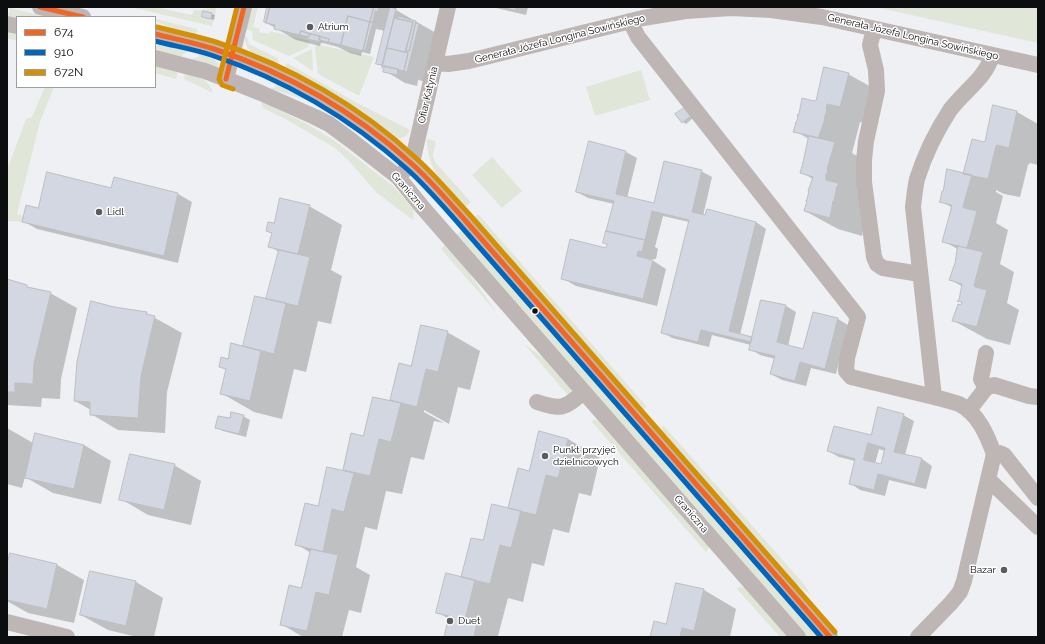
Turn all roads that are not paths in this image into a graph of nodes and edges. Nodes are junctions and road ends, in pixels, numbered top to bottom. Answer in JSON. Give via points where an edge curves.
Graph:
{"nodes":[{"id":1,"x":40,"y":7,"type":"edge"},
{"id":2,"x":244,"y":7,"type":"edge"},
{"id":3,"x":448,"y":7,"type":"edge"},
{"id":4,"x":79,"y":16,"type":"edge"},
{"id":5,"x":630,"y":21,"type":"junction"},
{"id":6,"x":874,"y":28,"type":"junction"},
{"id":7,"x":156,"y":34,"type":"edge"},
{"id":8,"x":231,"y":55,"type":"junction"},
{"id":9,"x":992,"y":55,"type":"junction"},
{"id":10,"x":156,"y":58,"type":"edge"},
{"id":11,"x":435,"y":63,"type":"junction"},
{"id":12,"x":1038,"y":65,"type":"edge"},
{"id":13,"x":226,"y":79,"type":"junction"},
{"id":14,"x":412,"y":164,"type":"junction"},
{"id":15,"x":398,"y":177,"type":"junction"},
{"id":16,"x":920,"y":274,"type":"junction"},
{"id":17,"x":986,"y":353,"type":"dead end"},
{"id":18,"x":986,"y":388,"type":"junction"},
{"id":19,"x":583,"y":392,"type":"junction"},
{"id":20,"x":1038,"y":396,"type":"edge"},
{"id":21,"x":934,"y":397,"type":"junction"},
{"id":22,"x":537,"y":402,"type":"dead end"},
{"id":23,"x":969,"y":410,"type":"junction"},
{"id":24,"x":994,"y":454,"type":"junction"},
{"id":25,"x":988,"y":479,"type":"junction"},
{"id":26,"x":1038,"y":498,"type":"edge"},
{"id":27,"x":1038,"y":527,"type":"edge"},
{"id":28,"x":7,"y":622,"type":"edge"},
{"id":29,"x":67,"y":637,"type":"edge"},
{"id":30,"x":798,"y":637,"type":"edge"},
{"id":31,"x":830,"y":637,"type":"edge"},
{"id":32,"x":918,"y":637,"type":"edge"}],
"edges":[{"from":1,"to":4,"type":"street"},
{"from":2,"to":8,"type":"street"},
{"from":3,"to":11,"type":"street","name":"Ofiar Katynia"},
{"from":5,"to":6,"type":"street","name":"Generała Józefa Longina Sowińskiego","via":[[686,11],[743,8],[811,15]]},
{"from":5,"to":11,"type":"street","name":"Generała Józefa Longina Sowińskiego","via":[[469,61]]},
{"from":5,"to":21,"type":"street","via":[[638,37],[858,317],[847,358],[846,372],[851,377]]},
{"from":6,"to":9,"type":"street","name":"Generała Józefa Longina Sowińskiego"},
{"from":6,"to":16,"type":"street","via":[[870,46],[876,70],[877,91],[864,160],[864,182],[874,258],[883,268]]},
{"from":7,"to":8,"type":"street","name":"Graniczna"},
{"from":8,"to":13,"type":"street"},
{"from":8,"to":14,"type":"street","name":"Graniczna","via":[[327,100],[368,128]]},
{"from":9,"to":12,"type":"street","name":"Generała Józefa Longina Sowińskiego"},
{"from":9,"to":16,"type":"street","via":[[985,71],[950,111],[923,162],[913,207]]},
{"from":10,"to":13,"type":"street","name":"Graniczna"},
{"from":11,"to":14,"type":"street","name":"Ofiar Katynia"},
{"from":13,"to":15,"type":"street","name":"Graniczna","via":[[329,124]]},
{"from":14,"to":15,"type":"street"},
{"from":14,"to":31,"type":"street","name":"Graniczna","via":[[469,225]]},
{"from":15,"to":19,"type":"street","name":"Graniczna"},
{"from":16,"to":21,"type":"street"},
{"from":17,"to":18,"type":"street","via":[[980,379]]},
{"from":18,"to":20,"type":"street","via":[[994,385],[1029,396]]},
{"from":18,"to":23,"type":"street"},
{"from":19,"to":22,"type":"street","via":[[570,404],[561,407]]},
{"from":19,"to":30,"type":"street","name":"Graniczna"},
{"from":21,"to":23,"type":"street"},
{"from":23,"to":24,"type":"street","via":[[987,436]]},
{"from":24,"to":25,"type":"street"},
{"from":24,"to":26,"type":"street","via":[[1004,455]]},
{"from":25,"to":27,"type":"street"},
{"from":25,"to":32,"type":"street","via":[[960,592]]},
{"from":28,"to":29,"type":"street"}]}
